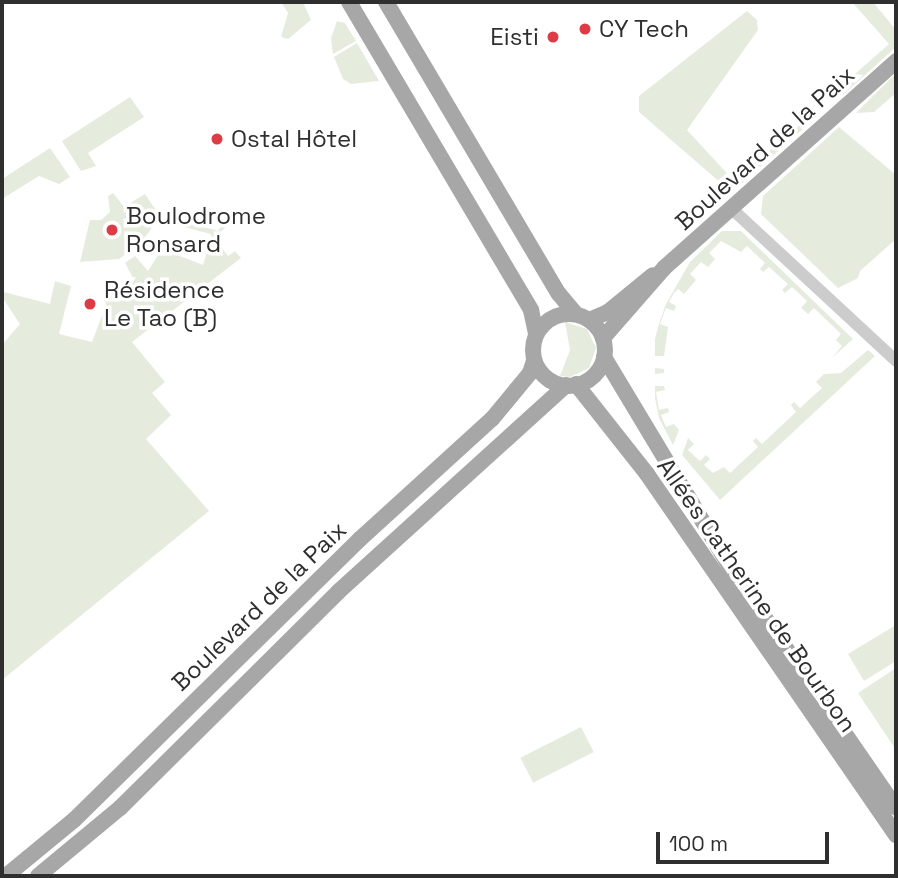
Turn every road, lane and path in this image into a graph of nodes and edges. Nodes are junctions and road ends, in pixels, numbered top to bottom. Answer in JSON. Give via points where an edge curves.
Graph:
{"nodes":[{"id":1,"x":349,"y":2,"type":"edge"},
{"id":2,"x":386,"y":2,"type":"edge"},
{"id":3,"x":896,"y":61,"type":"edge"},
{"id":4,"x":731,"y":208,"type":"junction"},
{"id":5,"x":664,"y":268,"type":"junction"},
{"id":6,"x":582,"y":317,"type":"junction"},
{"id":7,"x":537,"y":333,"type":"junction"},
{"id":8,"x":603,"y":338,"type":"junction"},
{"id":9,"x":604,"y":357,"type":"junction"},
{"id":10,"x":896,"y":360,"type":"edge"},
{"id":11,"x":534,"y":361,"type":"junction"},
{"id":12,"x":571,"y":385,"type":"junction"},
{"id":13,"x":896,"y":808,"type":"edge"},
{"id":14,"x":896,"y":835,"type":"edge"},
{"id":15,"x":6,"y":876,"type":"edge"},
{"id":16,"x":38,"y":876,"type":"edge"}],
"edges":[{"from":1,"to":7,"type":"main road","via":[[528,304]]},
{"from":2,"to":6,"type":"main road","via":[[555,288]]},
{"from":3,"to":4,"type":"main road","name":"Boulevard de la Paix"},
{"from":4,"to":5,"type":"main road","name":"Boulevard de la Paix"},
{"from":4,"to":10,"type":"street"},
{"from":5,"to":6,"type":"main road","name":"Boulevard de la Paix","via":[[634,287],[608,312]]},
{"from":5,"to":8,"type":"main road","name":"Boulevard de la Paix"},
{"from":6,"to":7,"type":"main road","via":[[549,319]]},
{"from":6,"to":8,"type":"main road"},
{"from":7,"to":11,"type":"main road"},
{"from":8,"to":9,"type":"main road"},
{"from":9,"to":12,"type":"main road","via":[[595,374]]},
{"from":9,"to":13,"type":"main road","name":"Allées Catherine de Bourbon","via":[[734,573]]},
{"from":11,"to":12,"type":"main road","via":[[544,376]]},
{"from":11,"to":15,"type":"main road","name":"Boulevard de la Paix","via":[[530,373],[492,419],[360,539],[74,820]]},
{"from":12,"to":14,"type":"main road","name":"Allées Catherine de Bourbon","via":[[647,474]]},
{"from":12,"to":16,"type":"main road","name":"Boulevard de la Paix","via":[[338,592],[120,808]]}]}
